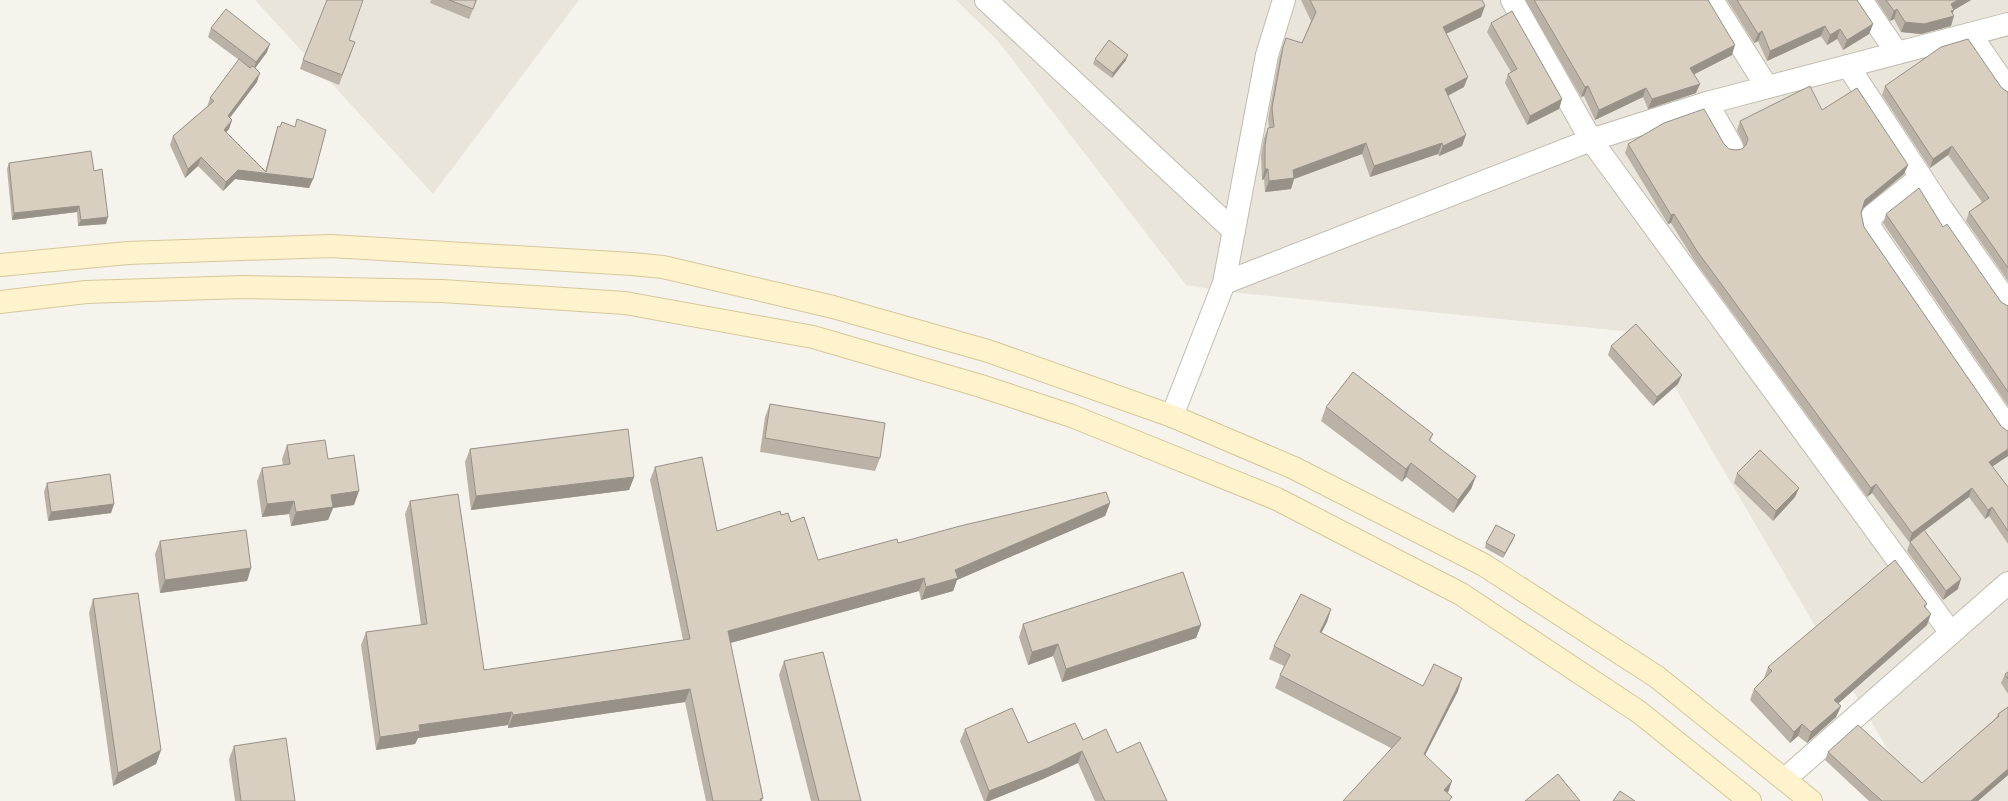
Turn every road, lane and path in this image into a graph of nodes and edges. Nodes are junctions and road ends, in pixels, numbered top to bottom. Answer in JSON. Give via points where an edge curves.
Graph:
{"nodes":[{"id":1,"x":1284,"y":0,"type":"edge"},
{"id":2,"x":1512,"y":0,"type":"edge"},
{"id":3,"x":1712,"y":0,"type":"edge"},
{"id":4,"x":1861,"y":0,"type":"edge"},
{"id":5,"x":988,"y":1,"type":"edge"},
{"id":6,"x":2008,"y":24,"type":"edge"},
{"id":7,"x":1970,"y":34,"type":"junction"},
{"id":8,"x":1896,"y":53,"type":"junction"},
{"id":9,"x":1848,"y":66,"type":"junction"},
{"id":10,"x":1767,"y":87,"type":"junction"},
{"id":11,"x":2008,"y":89,"type":"edge"},
{"id":12,"x":1707,"y":103,"type":"junction"},
{"id":13,"x":1592,"y":140,"type":"junction"},
{"id":14,"x":1732,"y":147,"type":"dead end"},
{"id":15,"x":1921,"y":177,"type":"junction"},
{"id":16,"x":1234,"y":231,"type":"junction"},
{"id":17,"x":0,"y":265,"type":"edge"},
{"id":18,"x":1224,"y":283,"type":"junction"},
{"id":19,"x":0,"y":302,"type":"edge"},
{"id":20,"x":2008,"y":303,"type":"edge"},
{"id":21,"x":1172,"y":416,"type":"junction"},
{"id":22,"x":2008,"y":428,"type":"edge"},
{"id":23,"x":2008,"y":584,"type":"edge"},
{"id":24,"x":1951,"y":633,"type":"junction"},
{"id":25,"x":1785,"y":779,"type":"junction"},
{"id":26,"x":1750,"y":801,"type":"edge"},
{"id":27,"x":1811,"y":801,"type":"edge"}],
"edges":[{"from":1,"to":16,"type":"street","via":[[1267,55]]},
{"from":2,"to":13,"type":"street"},
{"from":3,"to":10,"type":"street"},
{"from":4,"to":8,"type":"street"},
{"from":5,"to":16,"type":"street"},
{"from":6,"to":7,"type":"street"},
{"from":7,"to":8,"type":"street"},
{"from":7,"to":11,"type":"street"},
{"from":8,"to":9,"type":"street"},
{"from":9,"to":10,"type":"street"},
{"from":9,"to":15,"type":"street"},
{"from":10,"to":12,"type":"street"},
{"from":12,"to":13,"type":"street"},
{"from":12,"to":14,"type":"street"},
{"from":13,"to":18,"type":"street"},
{"from":13,"to":24,"type":"street"},
{"from":15,"to":20,"type":"street"},
{"from":15,"to":22,"type":"street","via":[[1873,216],[1870,221],[1871,229]]},
{"from":16,"to":18,"type":"street"},
{"from":17,"to":21,"type":"street","via":[[128,253],[331,246],[663,267],[834,307],[988,351]]},
{"from":18,"to":21,"type":"street"},
{"from":19,"to":26,"type":"street","via":[[86,292],[244,287],[442,291],[625,302],[813,337],[981,386],[1072,416],[1277,499],[1461,594],[1639,712]]},
{"from":21,"to":25,"type":"street","via":[[1294,468],[1484,565],[1657,677]]},
{"from":23,"to":24,"type":"street"},
{"from":24,"to":25,"type":"street"},
{"from":25,"to":27,"type":"street"}]}
